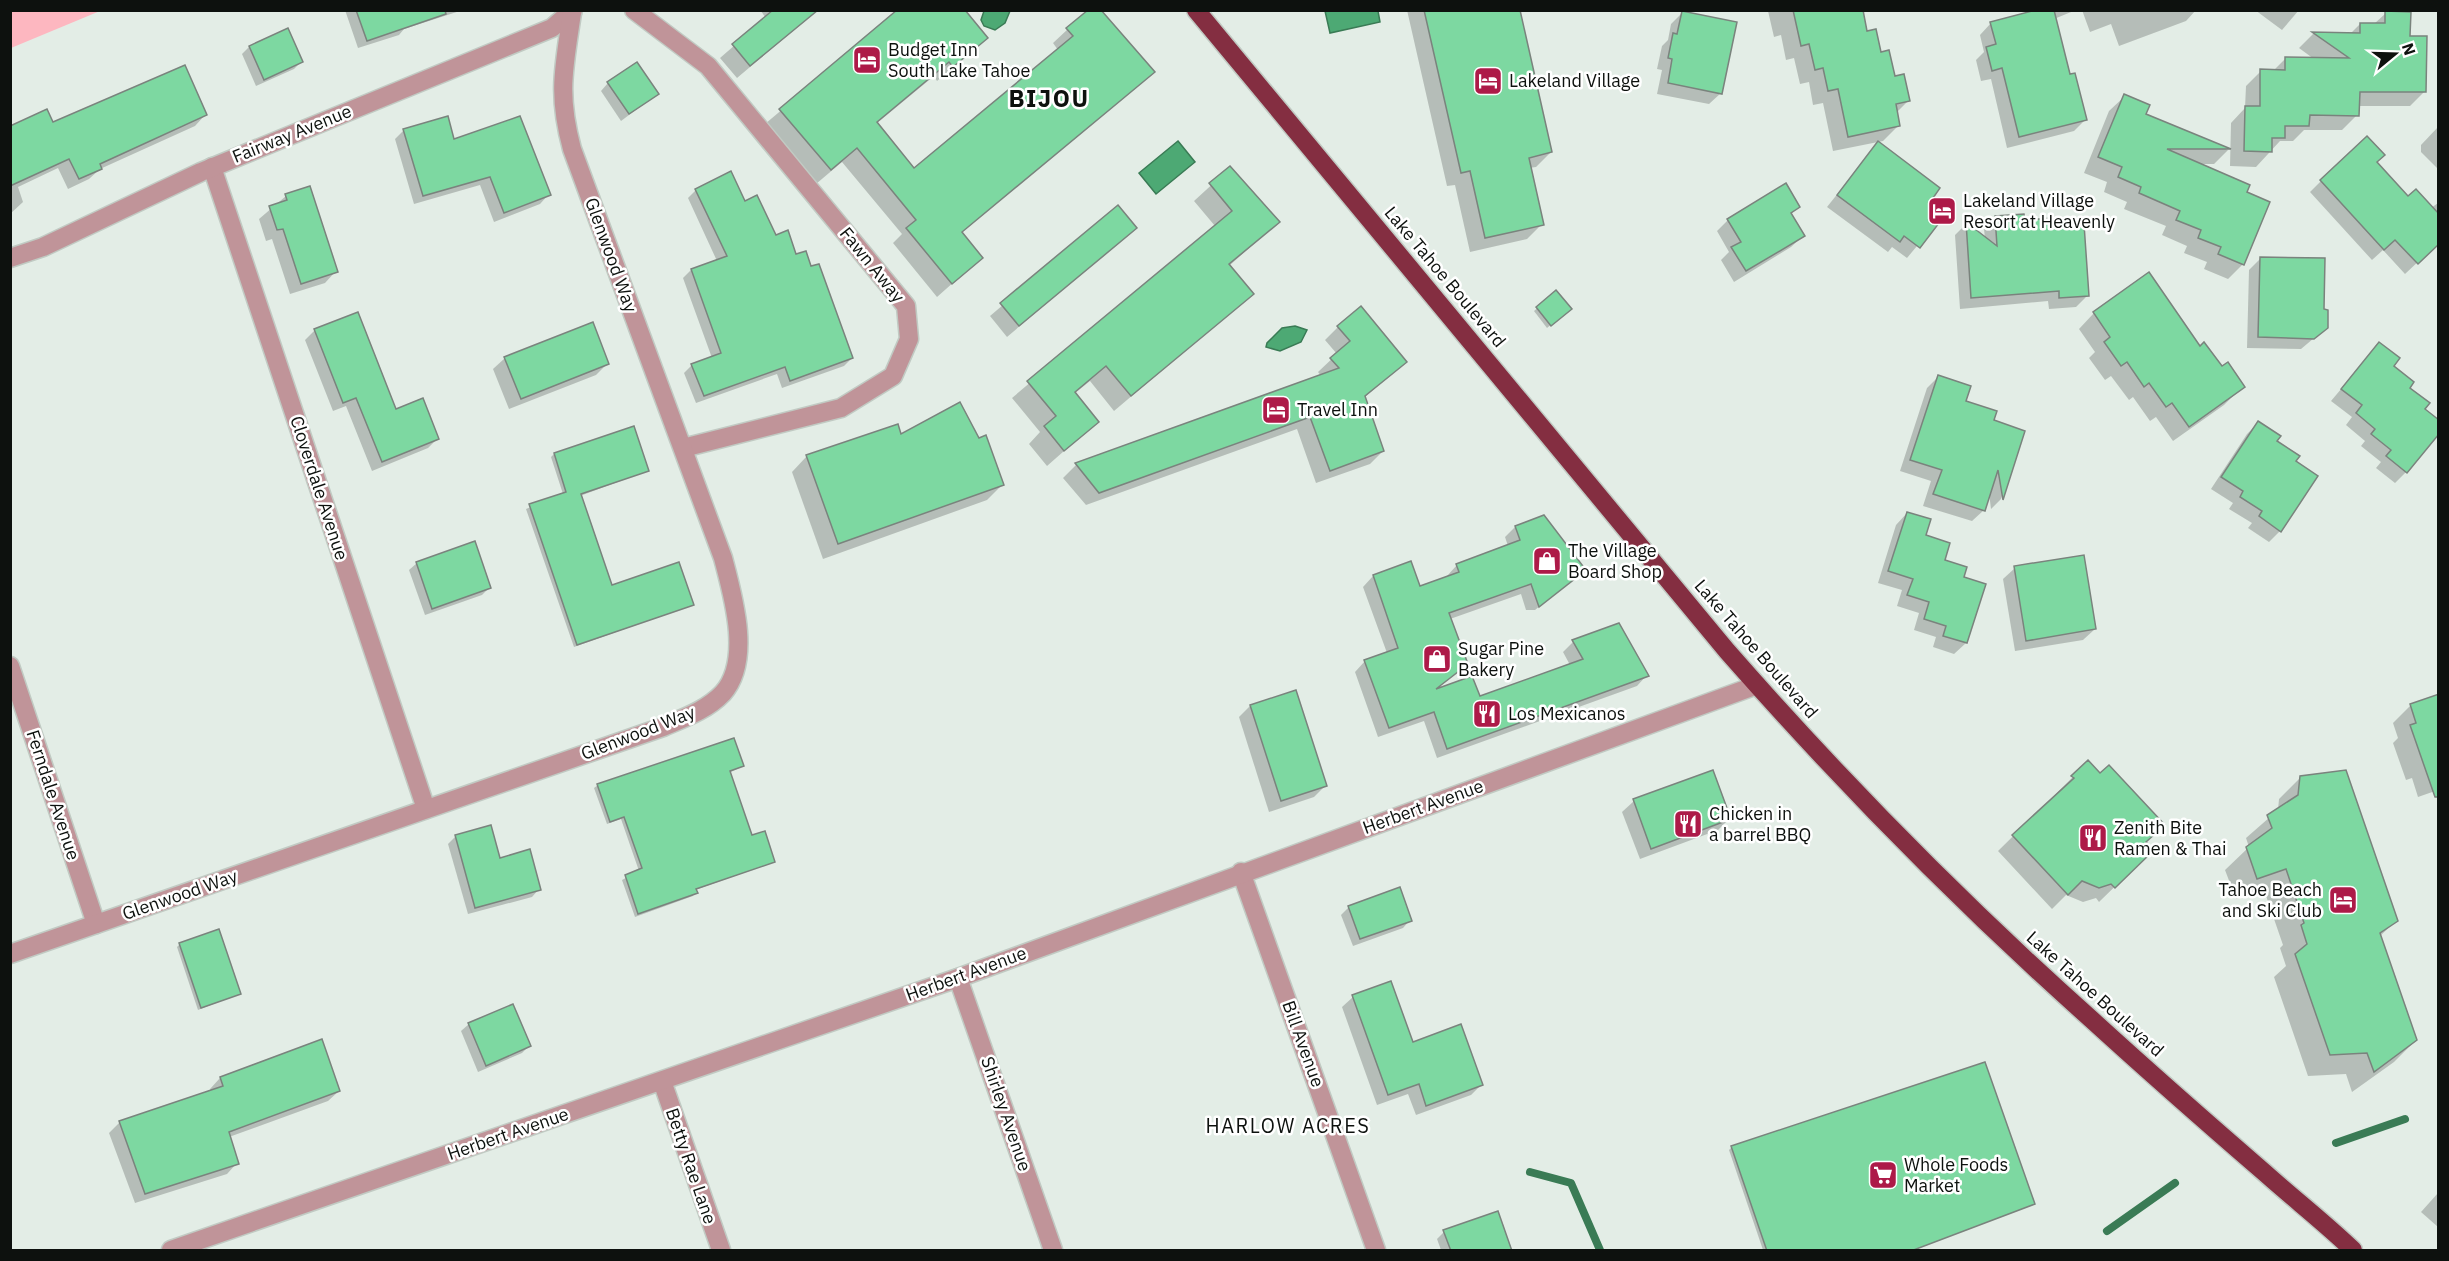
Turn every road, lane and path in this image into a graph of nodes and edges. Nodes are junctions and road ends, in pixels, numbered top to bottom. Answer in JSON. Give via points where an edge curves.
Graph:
{"nodes":[{"id":1,"x":634,"y":10,"type":"edge"},
{"id":2,"x":1196,"y":10,"type":"edge"},
{"id":3,"x":573,"y":12,"type":"edge"},
{"id":4,"x":212,"y":167,"type":"junction"},
{"id":5,"x":10,"y":258,"type":"edge"},
{"id":6,"x":683,"y":448,"type":"junction"},
{"id":7,"x":10,"y":666,"type":"edge"},
{"id":8,"x":1757,"y":685,"type":"junction"},
{"id":9,"x":426,"y":809,"type":"junction"},
{"id":10,"x":1241,"y":872,"type":"junction"},
{"id":11,"x":96,"y":924,"type":"junction"},
{"id":12,"x":10,"y":954,"type":"edge"},
{"id":13,"x":958,"y":978,"type":"junction"},
{"id":14,"x":662,"y":1081,"type":"junction"},
{"id":15,"x":179,"y":1249,"type":"edge"},
{"id":16,"x":721,"y":1251,"type":"edge"},
{"id":17,"x":1053,"y":1251,"type":"edge"},
{"id":18,"x":1376,"y":1251,"type":"edge"},
{"id":19,"x":2353,"y":1251,"type":"edge"}],
"edges":[{"from":1,"to":6,"type":"street","name":"Fawn Away","via":[[708,66],[906,306],[909,339],[893,376],[841,408]]},
{"from":2,"to":8,"type":"highway","name":"Lake Tahoe Boulevard"},
{"from":3,"to":4,"type":"street","name":"Fairway Avenue","via":[[552,28]]},
{"from":3,"to":6,"type":"street","name":"Glenwood Way","via":[[561,89],[572,149]]},
{"from":4,"to":5,"type":"street","name":"Fairway Avenue","via":[[43,247]]},
{"from":4,"to":9,"type":"street","name":"Cloverdale Avenue"},
{"from":6,"to":9,"type":"street","name":"Glenwood Way","via":[[723,558],[734,601],[736,669],[723,692],[700,711],[663,727]]},
{"from":7,"to":11,"type":"street","name":"Ferndale Avenue"},
{"from":8,"to":10,"type":"street","name":"Herbert Avenue"},
{"from":8,"to":19,"type":"highway","name":"Lake Tahoe Boulevard","via":[[1909,847],[1987,923]]},
{"from":9,"to":11,"type":"street","name":"Glenwood Way"},
{"from":10,"to":13,"type":"street","name":"Herbert Avenue"},
{"from":10,"to":18,"type":"street","name":"Bill Avenue"},
{"from":11,"to":12,"type":"street","name":"Glenwood Way"},
{"from":13,"to":14,"type":"street","name":"Herbert Avenue"},
{"from":13,"to":17,"type":"street","name":"Shirley Avenue"},
{"from":14,"to":15,"type":"street","name":"Herbert Avenue"},
{"from":14,"to":16,"type":"street","name":"Betty Rae Lane"}]}
